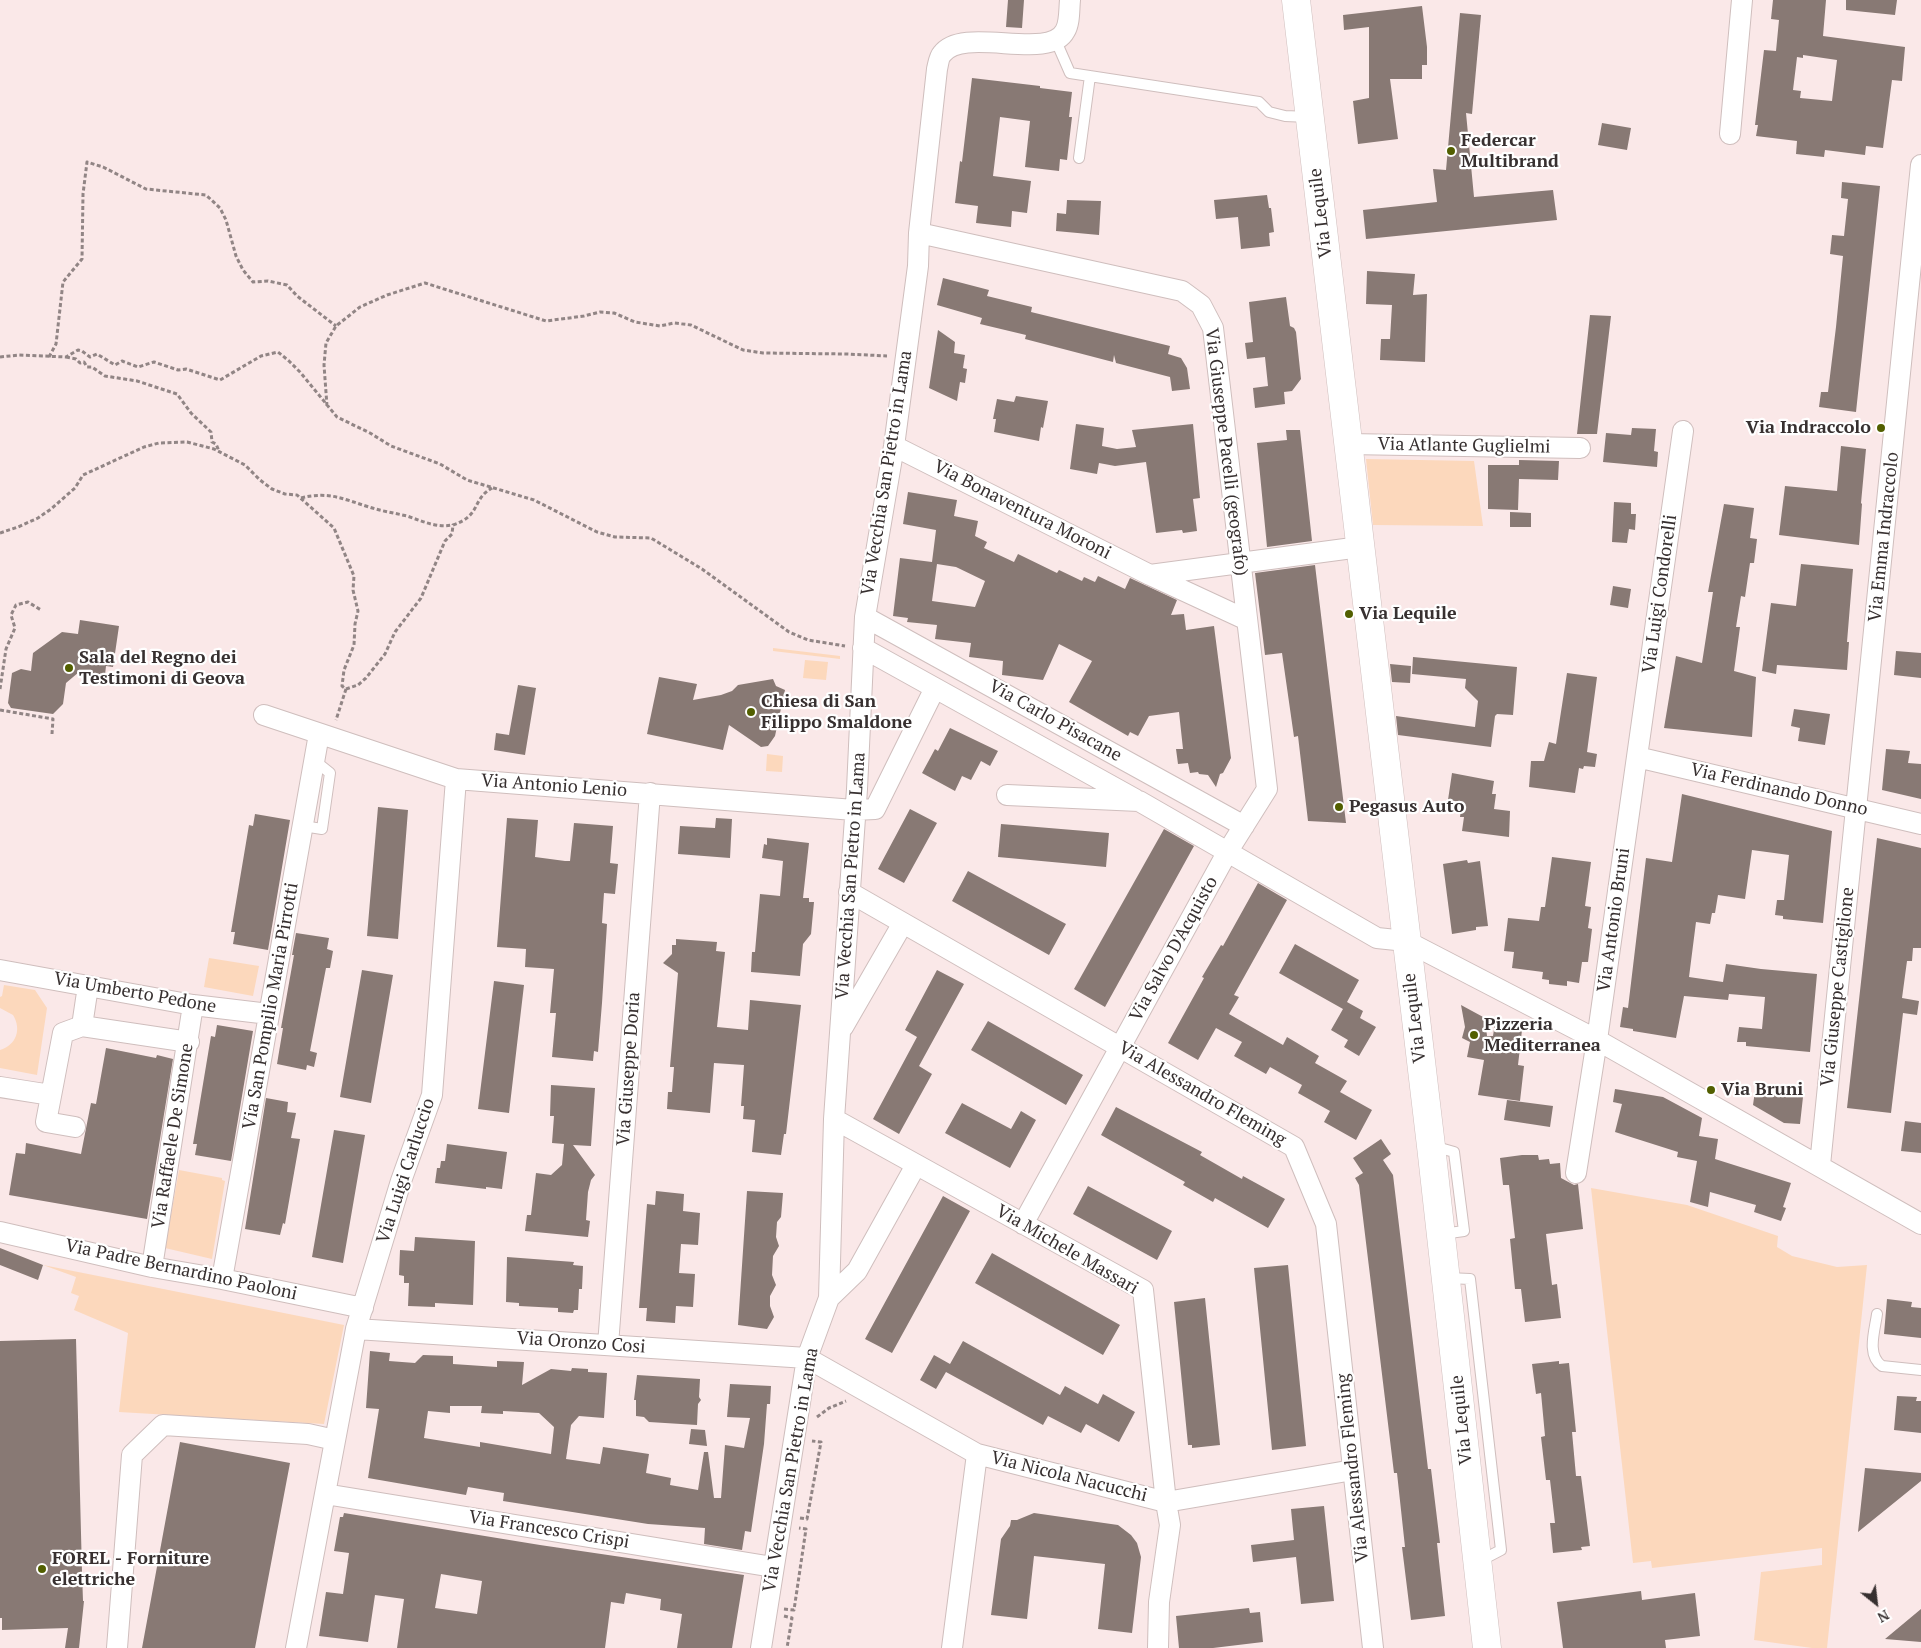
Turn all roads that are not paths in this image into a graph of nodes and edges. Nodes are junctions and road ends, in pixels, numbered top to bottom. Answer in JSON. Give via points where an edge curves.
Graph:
{"nodes":[{"id":1,"x":1070,"y":0,"type":"edge"},
{"id":2,"x":1296,"y":0,"type":"edge"},
{"id":3,"x":1742,"y":0,"type":"edge"},
{"id":4,"x":1056,"y":41,"type":"junction"},
{"id":5,"x":1090,"y":76,"type":"junction"},
{"id":6,"x":1310,"y":117,"type":"junction"},
{"id":7,"x":1730,"y":134,"type":"dead end"},
{"id":8,"x":1079,"y":158,"type":"dead end"},
{"id":9,"x":1921,"y":171,"type":"edge"},
{"id":10,"x":919,"y":233,"type":"junction"},
{"id":11,"x":1683,"y":431,"type":"dead end"},
{"id":12,"x":1348,"y":444,"type":"junction"},
{"id":13,"x":894,"y":446,"type":"junction"},
{"id":14,"x":1580,"y":448,"type":"dead end"},
{"id":15,"x":1360,"y":548,"type":"junction"},
{"id":16,"x":1240,"y":562,"type":"junction"},
{"id":17,"x":1150,"y":574,"type":"junction"},
{"id":18,"x":865,"y":616,"type":"junction"},
{"id":19,"x":1247,"y":620,"type":"junction"},
{"id":20,"x":864,"y":648,"type":"junction"},
{"id":21,"x":935,"y":688,"type":"junction"},
{"id":22,"x":264,"y":715,"type":"dead end"},
{"id":23,"x":325,"y":736,"type":"junction"},
{"id":24,"x":1637,"y":757,"type":"junction"},
{"id":25,"x":456,"y":779,"type":"junction"},
{"id":26,"x":650,"y":793,"type":"junction"},
{"id":27,"x":1007,"y":795,"type":"dead end"},
{"id":28,"x":1139,"y":801,"type":"junction"},
{"id":29,"x":1857,"y":808,"type":"junction"},
{"id":30,"x":854,"y":810,"type":"junction"},
{"id":31,"x":1921,"y":824,"type":"edge"},
{"id":32,"x":1244,"y":826,"type":"junction"},
{"id":33,"x":1228,"y":851,"type":"junction"},
{"id":34,"x":849,"y":892,"type":"junction"},
{"id":35,"x":903,"y":923,"type":"junction"},
{"id":36,"x":1406,"y":941,"type":"junction"},
{"id":37,"x":0,"y":970,"type":"edge"},
{"id":38,"x":88,"y":986,"type":"junction"},
{"id":39,"x":193,"y":1005,"type":"junction"},
{"id":40,"x":269,"y":1014,"type":"junction"},
{"id":41,"x":82,"y":1026,"type":"junction"},
{"id":42,"x":840,"y":1032,"type":"junction"},
{"id":43,"x":1597,"y":1040,"type":"junction"},
{"id":44,"x":188,"y":1042,"type":"junction"},
{"id":45,"x":1120,"y":1047,"type":"junction"},
{"id":46,"x":0,"y":1087,"type":"edge"},
{"id":47,"x":51,"y":1095,"type":"junction"},
{"id":48,"x":834,"y":1119,"type":"junction"},
{"id":49,"x":75,"y":1127,"type":"dead end"},
{"id":50,"x":916,"y":1165,"type":"junction"},
{"id":51,"x":1820,"y":1165,"type":"junction"},
{"id":52,"x":1576,"y":1173,"type":"dead end"},
{"id":53,"x":1023,"y":1224,"type":"junction"},
{"id":54,"x":1921,"y":1224,"type":"edge"},
{"id":55,"x":0,"y":1232,"type":"edge"},
{"id":56,"x":152,"y":1266,"type":"junction"},
{"id":57,"x":222,"y":1279,"type":"junction"},
{"id":58,"x":829,"y":1298,"type":"junction"},
{"id":59,"x":363,"y":1308,"type":"junction"},
{"id":60,"x":1877,"y":1314,"type":"dead end"},
{"id":61,"x":356,"y":1329,"type":"junction"},
{"id":62,"x":608,"y":1345,"type":"junction"},
{"id":63,"x":807,"y":1358,"type":"junction"},
{"id":64,"x":1921,"y":1370,"type":"edge"},
{"id":65,"x":335,"y":1440,"type":"junction"},
{"id":66,"x":977,"y":1454,"type":"junction"},
{"id":67,"x":1353,"y":1470,"type":"junction"},
{"id":68,"x":325,"y":1494,"type":"junction"},
{"id":69,"x":1166,"y":1502,"type":"junction"},
{"id":70,"x":773,"y":1567,"type":"junction"},
{"id":71,"x":117,"y":1648,"type":"edge"},
{"id":72,"x":296,"y":1648,"type":"edge"},
{"id":73,"x":761,"y":1648,"type":"edge"},
{"id":74,"x":952,"y":1648,"type":"edge"},
{"id":75,"x":1158,"y":1648,"type":"edge"},
{"id":76,"x":1373,"y":1648,"type":"edge"},
{"id":77,"x":1487,"y":1648,"type":"edge"}],
"edges":[{"from":1,"to":4,"type":"street","via":[[1066,30]]},
{"from":2,"to":6,"type":"main road","name":"Via Lequile"},
{"from":3,"to":7,"type":"street"},
{"from":4,"to":5,"type":"lane","via":[[1070,73]]},
{"from":4,"to":10,"type":"street","name":"Via Vecchia San Pietro in Lama","via":[[1042,44],[979,42],[956,45],[942,54],[932,102]]},
{"from":5,"to":6,"type":"lane","via":[[1260,102],[1268,112]]},
{"from":5,"to":8,"type":"lane"},
{"from":6,"to":12,"type":"main road","name":"Via Lequile"},
{"from":9,"to":29,"type":"street","name":"Via Emma Indraccolo"},
{"from":10,"to":13,"type":"street","name":"Via Vecchia San Pietro in Lama","via":[[918,266]]},
{"from":10,"to":16,"type":"street","name":"Via Giuseppe Pacelli (geografo)","via":[[1182,291],[1201,305],[1212,328]]},
{"from":11,"to":24,"type":"street","name":"Via Luigi Condorelli"},
{"from":12,"to":14,"type":"street","name":"Via Atlante Guglielmi"},
{"from":12,"to":15,"type":"main road","name":"Via Lequile"},
{"from":13,"to":17,"type":"street","name":"Via Bonaventura Moroni"},
{"from":13,"to":18,"type":"street","name":"Via Vecchia San Pietro in Lama"},
{"from":15,"to":16,"type":"street"},
{"from":15,"to":36,"type":"main road","name":"Via Lequile"},
{"from":16,"to":17,"type":"street"},
{"from":16,"to":19,"type":"street","name":"Via Giuseppe Pacelli (geografo)"},
{"from":17,"to":19,"type":"street","name":"Via Bonaventura Moroni"},
{"from":18,"to":20,"type":"street","name":"Via Vecchia San Pietro in Lama"},
{"from":18,"to":32,"type":"street","name":"Via Carlo Pisacane"},
{"from":19,"to":32,"type":"street","name":"Via Giuseppe Pacelli (geografo)","via":[[1267,789]]},
{"from":20,"to":21,"type":"street","name":"Via Carlo Pisacane"},
{"from":20,"to":30,"type":"street","name":"Via Vecchia San Pietro in Lama"},
{"from":21,"to":28,"type":"street","name":"Via Carlo Pisacane"},
{"from":21,"to":30,"type":"street","name":"Via Antonio Lenio","via":[[875,809]]},
{"from":22,"to":23,"type":"street","name":"Via Antonio Lenio"},
{"from":23,"to":25,"type":"street","name":"Via Antonio Lenio"},
{"from":23,"to":40,"type":"street","name":"Via San Pompilio Maria Pirrotti","via":[[315,761]]},
{"from":24,"to":29,"type":"street","name":"Via Ferdinando Donno"},
{"from":24,"to":43,"type":"street","name":"Via Antonio Bruni"},
{"from":25,"to":26,"type":"street","name":"Via Antonio Lenio"},
{"from":25,"to":59,"type":"street","name":"Via Luigi Carluccio","via":[[432,1095],[401,1181]]},
{"from":26,"to":30,"type":"street","name":"Via Antonio Lenio"},
{"from":26,"to":62,"type":"street","name":"Via Giuseppe Doria"},
{"from":27,"to":28,"type":"street","name":"Via Carlo Pisacane"},
{"from":28,"to":33,"type":"street","name":"Via Carlo Pisacane"},
{"from":29,"to":31,"type":"street","name":"Via Ferdinando Donno"},
{"from":29,"to":51,"type":"street","name":"Via Giuseppe Castiglione"},
{"from":30,"to":34,"type":"street","name":"Via Vecchia San Pietro in Lama"},
{"from":32,"to":33,"type":"street","name":"Via Giuseppe Pacelli (geografo)"},
{"from":33,"to":36,"type":"street","name":"Via Carlo Pisacane","via":[[1377,938]]},
{"from":33,"to":45,"type":"street","name":"Via Salvo D'Acquisto"},
{"from":34,"to":35,"type":"street","name":"Via Alessandro Fleming"},
{"from":34,"to":42,"type":"street","name":"Via Vecchia San Pietro in Lama"},
{"from":35,"to":42,"type":"street"},
{"from":35,"to":45,"type":"street","name":"Via Alessandro Fleming"},
{"from":36,"to":43,"type":"street"},
{"from":36,"to":77,"type":"main road","name":"Via Lequile"},
{"from":37,"to":38,"type":"street","name":"Via Umberto Pedone"},
{"from":38,"to":39,"type":"street","name":"Via Umberto Pedone"},
{"from":38,"to":41,"type":"street"},
{"from":39,"to":40,"type":"street","name":"Via Umberto Pedone"},
{"from":39,"to":44,"type":"street","name":"Via Raffaele De Simone"},
{"from":40,"to":57,"type":"street","name":"Via San Pompilio Maria Pirrotti"},
{"from":41,"to":44,"type":"street"},
{"from":41,"to":47,"type":"street","via":[[63,1033]]},
{"from":42,"to":48,"type":"street","name":"Via Vecchia San Pietro in Lama"},
{"from":43,"to":51,"type":"street"},
{"from":43,"to":52,"type":"street","name":"Via Antonio Bruni"},
{"from":44,"to":56,"type":"street","name":"Via Raffaele De Simone"},
{"from":45,"to":53,"type":"street","name":"Via Salvo D'Acquisto"},
{"from":45,"to":67,"type":"street","name":"Via Alessandro Fleming","via":[[1294,1147],[1326,1224]]},
{"from":46,"to":47,"type":"street"},
{"from":47,"to":49,"type":"street","via":[[46,1122]]},
{"from":48,"to":50,"type":"street","name":"Via Michele Massari"},
{"from":48,"to":58,"type":"street","name":"Via Vecchia San Pietro in Lama"},
{"from":50,"to":53,"type":"street","name":"Via Michele Massari"},
{"from":50,"to":58,"type":"street","via":[[857,1271]]},
{"from":51,"to":54,"type":"street"},
{"from":53,"to":69,"type":"street","name":"Via Michele Massari","via":[[1143,1290]]},
{"from":55,"to":56,"type":"street","name":"Via Padre Bernardino Paoloni"},
{"from":56,"to":57,"type":"street","name":"Via Padre Bernardino Paoloni"},
{"from":57,"to":59,"type":"street","name":"Via Padre Bernardino Paoloni"},
{"from":58,"to":63,"type":"street","name":"Via Vecchia San Pietro in Lama"},
{"from":59,"to":61,"type":"street","name":"Via Luigi Carluccio"},
{"from":60,"to":64,"type":"lane","via":[[1873,1357],[1877,1363]]},
{"from":61,"to":62,"type":"street","name":"Via Oronzo Cosi"},
{"from":61,"to":65,"type":"street","name":"Via Luigi Carluccio"},
{"from":62,"to":63,"type":"street","name":"Via Oronzo Cosi"},
{"from":63,"to":66,"type":"street","name":"Via Nicola Nacucchi"},
{"from":63,"to":70,"type":"street","name":"Via Vecchia San Pietro in Lama"},
{"from":65,"to":68,"type":"street","name":"Via Luigi Carluccio"},
{"from":65,"to":71,"type":"street","via":[[308,1434],[163,1425],[132,1455]]},
{"from":66,"to":69,"type":"street","name":"Via Nicola Nacucchi"},
{"from":66,"to":74,"type":"street"},
{"from":67,"to":69,"type":"street","name":"Via Nicola Nacucchi"},
{"from":67,"to":76,"type":"street","name":"Via Alessandro Fleming"},
{"from":68,"to":70,"type":"street","name":"Via Francesco Crispi"},
{"from":68,"to":72,"type":"street","name":"Via Luigi Carluccio"},
{"from":69,"to":75,"type":"street","via":[[1170,1525],[1159,1602]]},
{"from":70,"to":73,"type":"street","name":"Via Vecchia San Pietro in Lama"}]}
